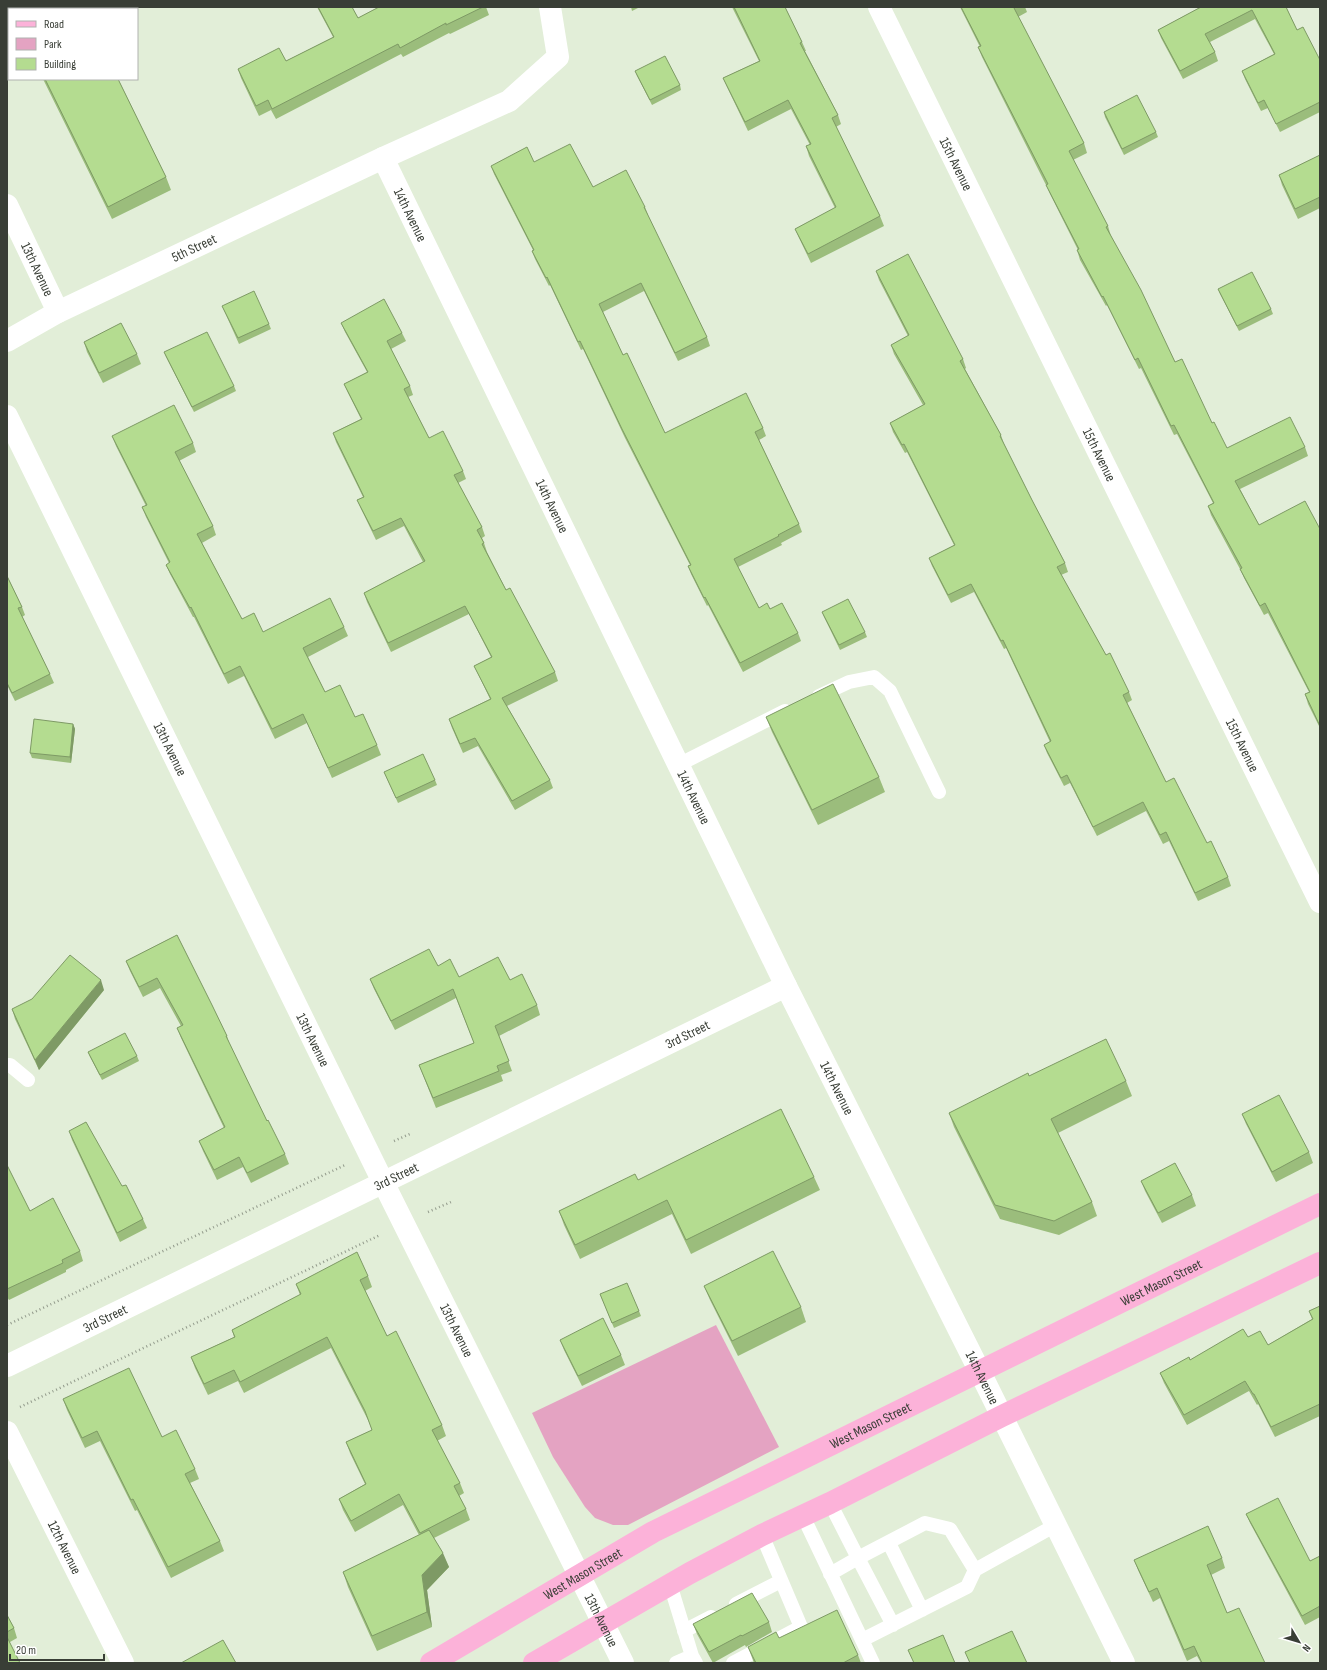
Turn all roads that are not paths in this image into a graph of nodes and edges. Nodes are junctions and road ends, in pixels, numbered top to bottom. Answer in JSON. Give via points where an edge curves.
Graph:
{"nodes":[{"id":1,"x":550,"y":7,"type":"edge"},
{"id":2,"x":879,"y":7,"type":"edge"},
{"id":3,"x":382,"y":158,"type":"junction"},
{"id":4,"x":7,"y":205,"type":"edge"},
{"id":5,"x":58,"y":312,"type":"junction"},
{"id":6,"x":7,"y":341,"type":"edge"},
{"id":7,"x":7,"y":416,"type":"edge"},
{"id":8,"x":678,"y":765,"type":"junction"},
{"id":9,"x":939,"y":792,"type":"dead end"},
{"id":10,"x":1320,"y":902,"type":"edge"},
{"id":11,"x":786,"y":986,"type":"junction"},
{"id":12,"x":7,"y":1065,"type":"edge"},
{"id":13,"x":28,"y":1080,"type":"dead end"},
{"id":14,"x":384,"y":1182,"type":"junction"},
{"id":15,"x":1320,"y":1204,"type":"edge"},
{"id":16,"x":1320,"y":1262,"type":"edge"},
{"id":17,"x":7,"y":1366,"type":"edge"},
{"id":18,"x":980,"y":1372,"type":"junction"},
{"id":19,"x":1002,"y":1416,"type":"junction"},
{"id":20,"x":7,"y":1432,"type":"edge"},
{"id":21,"x":830,"y":1503,"type":"junction"},
{"id":22,"x":803,"y":1516,"type":"junction"},
{"id":23,"x":1056,"y":1525,"type":"junction"},
{"id":24,"x":762,"y":1535,"type":"junction"},
{"id":25,"x":889,"y":1543,"type":"junction"},
{"id":26,"x":858,"y":1558,"type":"junction"},
{"id":27,"x":976,"y":1570,"type":"junction"},
{"id":28,"x":830,"y":1574,"type":"junction"},
{"id":29,"x":580,"y":1575,"type":"junction"},
{"id":30,"x":781,"y":1582,"type":"junction"},
{"id":31,"x":670,"y":1584,"type":"junction"},
{"id":32,"x":922,"y":1610,"type":"junction"},
{"id":33,"x":602,"y":1622,"type":"junction"},
{"id":34,"x":892,"y":1625,"type":"junction"},
{"id":35,"x":684,"y":1631,"type":"junction"},
{"id":36,"x":862,"y":1640,"type":"junction"},
{"id":37,"x":694,"y":1659,"type":"edge"},
{"id":38,"x":122,"y":1663,"type":"edge"},
{"id":39,"x":431,"y":1663,"type":"edge"},
{"id":40,"x":534,"y":1663,"type":"edge"},
{"id":41,"x":623,"y":1663,"type":"edge"},
{"id":42,"x":676,"y":1663,"type":"edge"},
{"id":43,"x":733,"y":1663,"type":"edge"},
{"id":44,"x":873,"y":1663,"type":"edge"},
{"id":45,"x":1124,"y":1663,"type":"edge"}],
"edges":[{"from":1,"to":3,"type":"street","via":[[558,57],[509,101]]},
{"from":2,"to":10,"type":"street","name":"15th Avenue"},
{"from":3,"to":5,"type":"street","name":"5th Street"},
{"from":3,"to":8,"type":"street","name":"14th Avenue"},
{"from":4,"to":5,"type":"street","name":"13th Avenue"},
{"from":5,"to":6,"type":"street","name":"5th Street"},
{"from":7,"to":14,"type":"street","name":"13th Avenue"},
{"from":8,"to":9,"type":"lane","via":[[769,718],[849,682],[874,677],[890,691]]},
{"from":8,"to":11,"type":"street","name":"14th Avenue"},
{"from":11,"to":14,"type":"street","name":"3rd Street"},
{"from":11,"to":18,"type":"street","name":"14th Avenue"},
{"from":12,"to":13,"type":"lane"},
{"from":14,"to":17,"type":"street","name":"3rd Street"},
{"from":14,"to":29,"type":"street","name":"13th Avenue"},
{"from":15,"to":18,"type":"main road","name":"West Mason Street"},
{"from":16,"to":19,"type":"main road"},
{"from":18,"to":19,"type":"street","name":"14th Avenue"},
{"from":18,"to":29,"type":"main road","name":"West Mason Street","via":[[653,1532]]},
{"from":19,"to":21,"type":"main road"},
{"from":19,"to":23,"type":"street","name":"14th Avenue"},
{"from":20,"to":38,"type":"street","name":"12th Avenue"},
{"from":21,"to":22,"type":"main road"},
{"from":21,"to":26,"type":"lane"},
{"from":22,"to":24,"type":"main road"},
{"from":22,"to":28,"type":"lane"},
{"from":23,"to":27,"type":"lane"},
{"from":23,"to":45,"type":"street","name":"14th Avenue"},
{"from":24,"to":30,"type":"lane"},
{"from":24,"to":31,"type":"main road"},
{"from":25,"to":26,"type":"lane"},
{"from":25,"to":27,"type":"lane","via":[[925,1523],[950,1529]]},
{"from":25,"to":32,"type":"lane"},
{"from":26,"to":28,"type":"lane"},
{"from":26,"to":34,"type":"lane"},
{"from":27,"to":32,"type":"lane","via":[[967,1587]]},
{"from":28,"to":36,"type":"lane"},
{"from":29,"to":33,"type":"street","name":"13th Avenue"},
{"from":29,"to":39,"type":"main road","name":"West Mason Street"},
{"from":30,"to":35,"type":"lane"},
{"from":30,"to":43,"type":"lane","via":[[801,1627]]},
{"from":31,"to":33,"type":"main road"},
{"from":31,"to":35,"type":"lane"},
{"from":32,"to":34,"type":"lane"},
{"from":33,"to":40,"type":"main road"},
{"from":33,"to":41,"type":"street","name":"13th Avenue"},
{"from":34,"to":36,"type":"lane"},
{"from":35,"to":37,"type":"lane"},
{"from":36,"to":44,"type":"lane"},
{"from":37,"to":42,"type":"lane"}]}
